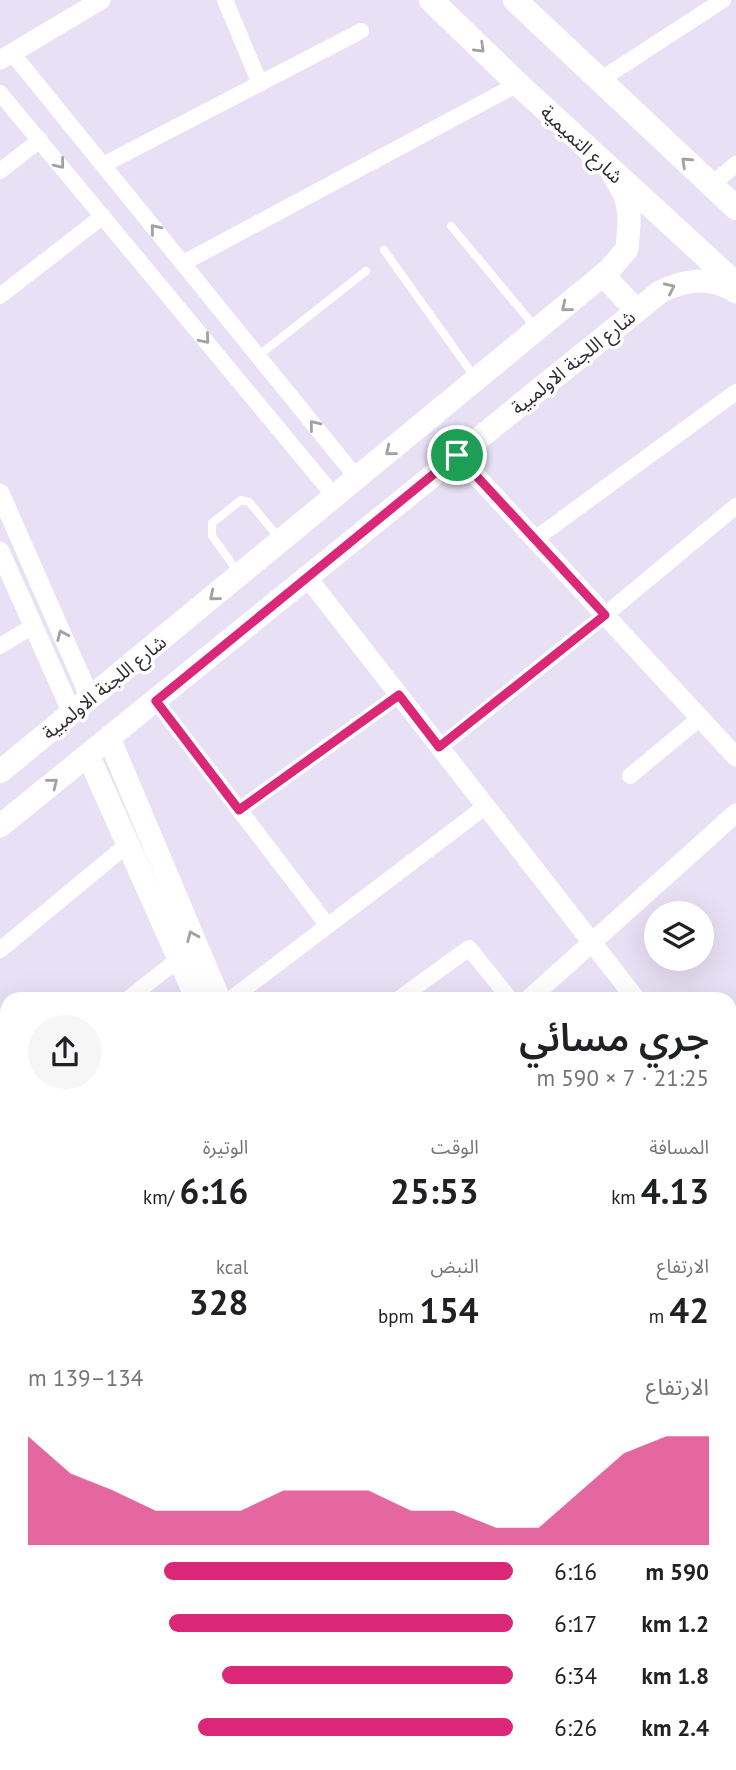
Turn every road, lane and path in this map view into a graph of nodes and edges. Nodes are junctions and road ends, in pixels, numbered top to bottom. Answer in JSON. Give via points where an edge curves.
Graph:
{"nodes":[{"id":1,"x":101,"y":0,"type":"edge"},
{"id":2,"x":225,"y":0,"type":"edge"},
{"id":3,"x":431,"y":0,"type":"edge"},
{"id":4,"x":515,"y":0,"type":"edge"},
{"id":5,"x":723,"y":0,"type":"edge"},
{"id":6,"x":362,"y":31,"type":"dead end"},
{"id":7,"x":6,"y":56,"type":"edge"},
{"id":8,"x":600,"y":80,"type":"junction"},
{"id":9,"x":260,"y":84,"type":"junction"},
{"id":10,"x":518,"y":85,"type":"junction"},
{"id":11,"x":0,"y":93,"type":"edge"},
{"id":12,"x":40,"y":140,"type":"junction"},
{"id":13,"x":736,"y":164,"type":"edge"},
{"id":14,"x":103,"y":165,"type":"junction"},
{"id":15,"x":0,"y":171,"type":"edge"},
{"id":16,"x":611,"y":171,"type":"junction"},
{"id":17,"x":711,"y":185,"type":"junction"},
{"id":18,"x":736,"y":208,"type":"edge"},
{"id":19,"x":103,"y":216,"type":"junction"},
{"id":20,"x":451,"y":226,"type":"dead end"},
{"id":21,"x":384,"y":250,"type":"dead end"},
{"id":22,"x":183,"y":263,"type":"junction"},
{"id":23,"x":366,"y":271,"type":"dead end"},
{"id":24,"x":604,"y":275,"type":"junction"},
{"id":25,"x":736,"y":284,"type":"edge"},
{"id":26,"x":736,"y":292,"type":"edge"},
{"id":27,"x":0,"y":296,"type":"edge"},
{"id":28,"x":637,"y":311,"type":"junction"},
{"id":29,"x":538,"y":330,"type":"junction"},
{"id":30,"x":258,"y":356,"type":"junction"},
{"id":31,"x":477,"y":379,"type":"junction"},
{"id":32,"x":736,"y":392,"type":"edge"},
{"id":33,"x":457,"y":455,"type":"junction"},
{"id":34,"x":357,"y":478,"type":"junction"},
{"id":35,"x":0,"y":493,"type":"edge"},
{"id":36,"x":335,"y":497,"type":"junction"},
{"id":37,"x":736,"y":506,"type":"edge"},
{"id":38,"x":19,"y":536,"type":"junction"},
{"id":39,"x":535,"y":539,"type":"junction"},
{"id":40,"x":282,"y":540,"type":"junction"},
{"id":41,"x":0,"y":544,"type":"edge"},
{"id":42,"x":0,"y":551,"type":"edge"},
{"id":43,"x":240,"y":575,"type":"junction"},
{"id":44,"x":307,"y":577,"type":"junction"},
{"id":45,"x":605,"y":615,"type":"junction"},
{"id":46,"x":33,"y":626,"type":"junction"},
{"id":47,"x":0,"y":646,"type":"edge"},
{"id":48,"x":399,"y":695,"type":"junction"},
{"id":49,"x":156,"y":701,"type":"junction"},
{"id":50,"x":81,"y":705,"type":"junction"},
{"id":51,"x":700,"y":718,"type":"junction"},
{"id":52,"x":109,"y":738,"type":"junction"},
{"id":53,"x":439,"y":747,"type":"junction"},
{"id":54,"x":88,"y":755,"type":"junction"},
{"id":55,"x":736,"y":757,"type":"edge"},
{"id":56,"x":0,"y":772,"type":"edge"},
{"id":57,"x":629,"y":776,"type":"dead end"},
{"id":58,"x":486,"y":806,"type":"junction"},
{"id":59,"x":239,"y":810,"type":"junction"},
{"id":60,"x":736,"y":813,"type":"edge"},
{"id":61,"x":0,"y":826,"type":"edge"},
{"id":62,"x":128,"y":844,"type":"junction"},
{"id":63,"x":327,"y":926,"type":"junction"},
{"id":64,"x":592,"y":943,"type":"junction"},
{"id":65,"x":0,"y":950,"type":"edge"},
{"id":66,"x":180,"y":958,"type":"junction"},
{"id":67,"x":137,"y":992,"type":"edge"},
{"id":68,"x":194,"y":992,"type":"edge"},
{"id":69,"x":216,"y":992,"type":"edge"},
{"id":70,"x":240,"y":992,"type":"edge"},
{"id":71,"x":408,"y":992,"type":"edge"},
{"id":72,"x":504,"y":992,"type":"edge"},
{"id":73,"x":537,"y":992,"type":"edge"},
{"id":74,"x":630,"y":992,"type":"edge"}],
"edges":[{"from":1,"to":7,"type":"street"},
{"from":2,"to":9,"type":"street"},
{"from":3,"to":10,"type":"main road","name":"شارع التميمية","one_way":true},
{"from":4,"to":8,"type":"main road"},
{"from":5,"to":8,"type":"street"},
{"from":6,"to":9,"type":"street"},
{"from":7,"to":14,"type":"street"},
{"from":17,"to":8,"type":"main road","one_way":true},
{"from":9,"to":14,"type":"street"},
{"from":10,"to":16,"type":"main road","name":"شارع التميمية"},
{"from":10,"to":22,"type":"street"},
{"from":11,"to":12,"type":"street"},
{"from":12,"to":15,"type":"street"},
{"from":12,"to":19,"type":"street","one_way":true},
{"from":13,"to":17,"type":"street"},
{"from":22,"to":14,"type":"street","one_way":true},
{"from":16,"to":24,"type":"main road","name":"شارع اللجنة الاولمبية","via":[[625,195],[629,239]]},
{"from":16,"to":25,"type":"main road","name":"شارع التميمية"},
{"from":17,"to":18,"type":"main road"},
{"from":19,"to":27,"type":"street"},
{"from":19,"to":36,"type":"street","one_way":true},
{"from":20,"to":29,"type":"lane"},
{"from":21,"to":31,"type":"lane"},
{"from":22,"to":30,"type":"street"},
{"from":23,"to":30,"type":"lane"},
{"from":24,"to":28,"type":"main road"},
{"from":24,"to":29,"type":"main road","name":"شارع اللجنة الاولمبية","one_way":true},
{"from":28,"to":26,"type":"main road","name":"شارع اللجنة الاولمبية","one_way":true,"via":[[660,292],[688,282],[709,281]]},
{"from":28,"to":33,"type":"main road","name":"شارع اللجنة الاولمبية"},
{"from":29,"to":31,"type":"main road","name":"شارع اللجنة الاولمبية"},
{"from":34,"to":30,"type":"street","one_way":true},
{"from":31,"to":34,"type":"main road","name":"شارع اللجنة الاولمبية","one_way":true},
{"from":32,"to":39,"type":"street"},
{"from":33,"to":39,"type":"street"},
{"from":33,"to":44,"type":"main road","name":"شارع اللجنة الاولمبية"},
{"from":34,"to":36,"type":"main road","name":"شارع اللجنة الاولمبية"},
{"from":35,"to":38,"type":"street"},
{"from":36,"to":40,"type":"main road","name":"شارع اللجنة الاولمبية"},
{"from":37,"to":45,"type":"street"},
{"from":38,"to":41,"type":"street"},
{"from":50,"to":38,"type":"street","one_way":true},
{"from":39,"to":45,"type":"street"},
{"from":40,"to":43,"type":"main road","name":"شارع اللجنة الاولمبية"},
{"from":40,"to":43,"type":"lane","via":[[249,502],[241,500],[212,523],[212,536]]},
{"from":42,"to":46,"type":"street"},
{"from":43,"to":50,"type":"main road","name":"شارع اللجنة الاولمبية","one_way":true},
{"from":44,"to":48,"type":"street"},
{"from":44,"to":49,"type":"main road","name":"شارع اللجنة الاولمبية"},
{"from":45,"to":51,"type":"street"},
{"from":45,"to":53,"type":"street"},
{"from":46,"to":47,"type":"street"},
{"from":46,"to":50,"type":"street"},
{"from":48,"to":53,"type":"street"},
{"from":48,"to":59,"type":"street"},
{"from":49,"to":52,"type":"main road","name":"شارع اللجنة الاولمبية"},
{"from":49,"to":59,"type":"street"},
{"from":50,"to":56,"type":"main road","name":"شارع اللجنة الاولمبية"},
{"from":51,"to":55,"type":"street"},
{"from":51,"to":57,"type":"street"},
{"from":52,"to":54,"type":"main road","name":"شارع اللجنة الاولمبية"},
{"from":69,"to":52,"type":"main road","one_way":true},
{"from":53,"to":58,"type":"street"},
{"from":61,"to":54,"type":"main road","name":"شارع اللجنة الاولمبية","one_way":true},
{"from":54,"to":62,"type":"main road"},
{"from":58,"to":63,"type":"street"},
{"from":58,"to":64,"type":"street"},
{"from":59,"to":63,"type":"street"},
{"from":60,"to":64,"type":"street"},
{"from":62,"to":65,"type":"street"},
{"from":62,"to":66,"type":"main road"},
{"from":63,"to":70,"type":"street"},
{"from":64,"to":73,"type":"street"},
{"from":64,"to":74,"type":"street"},
{"from":66,"to":67,"type":"street"},
{"from":66,"to":68,"type":"main road"},
{"from":71,"to":72,"type":"street","via":[[469,948]]}]}
